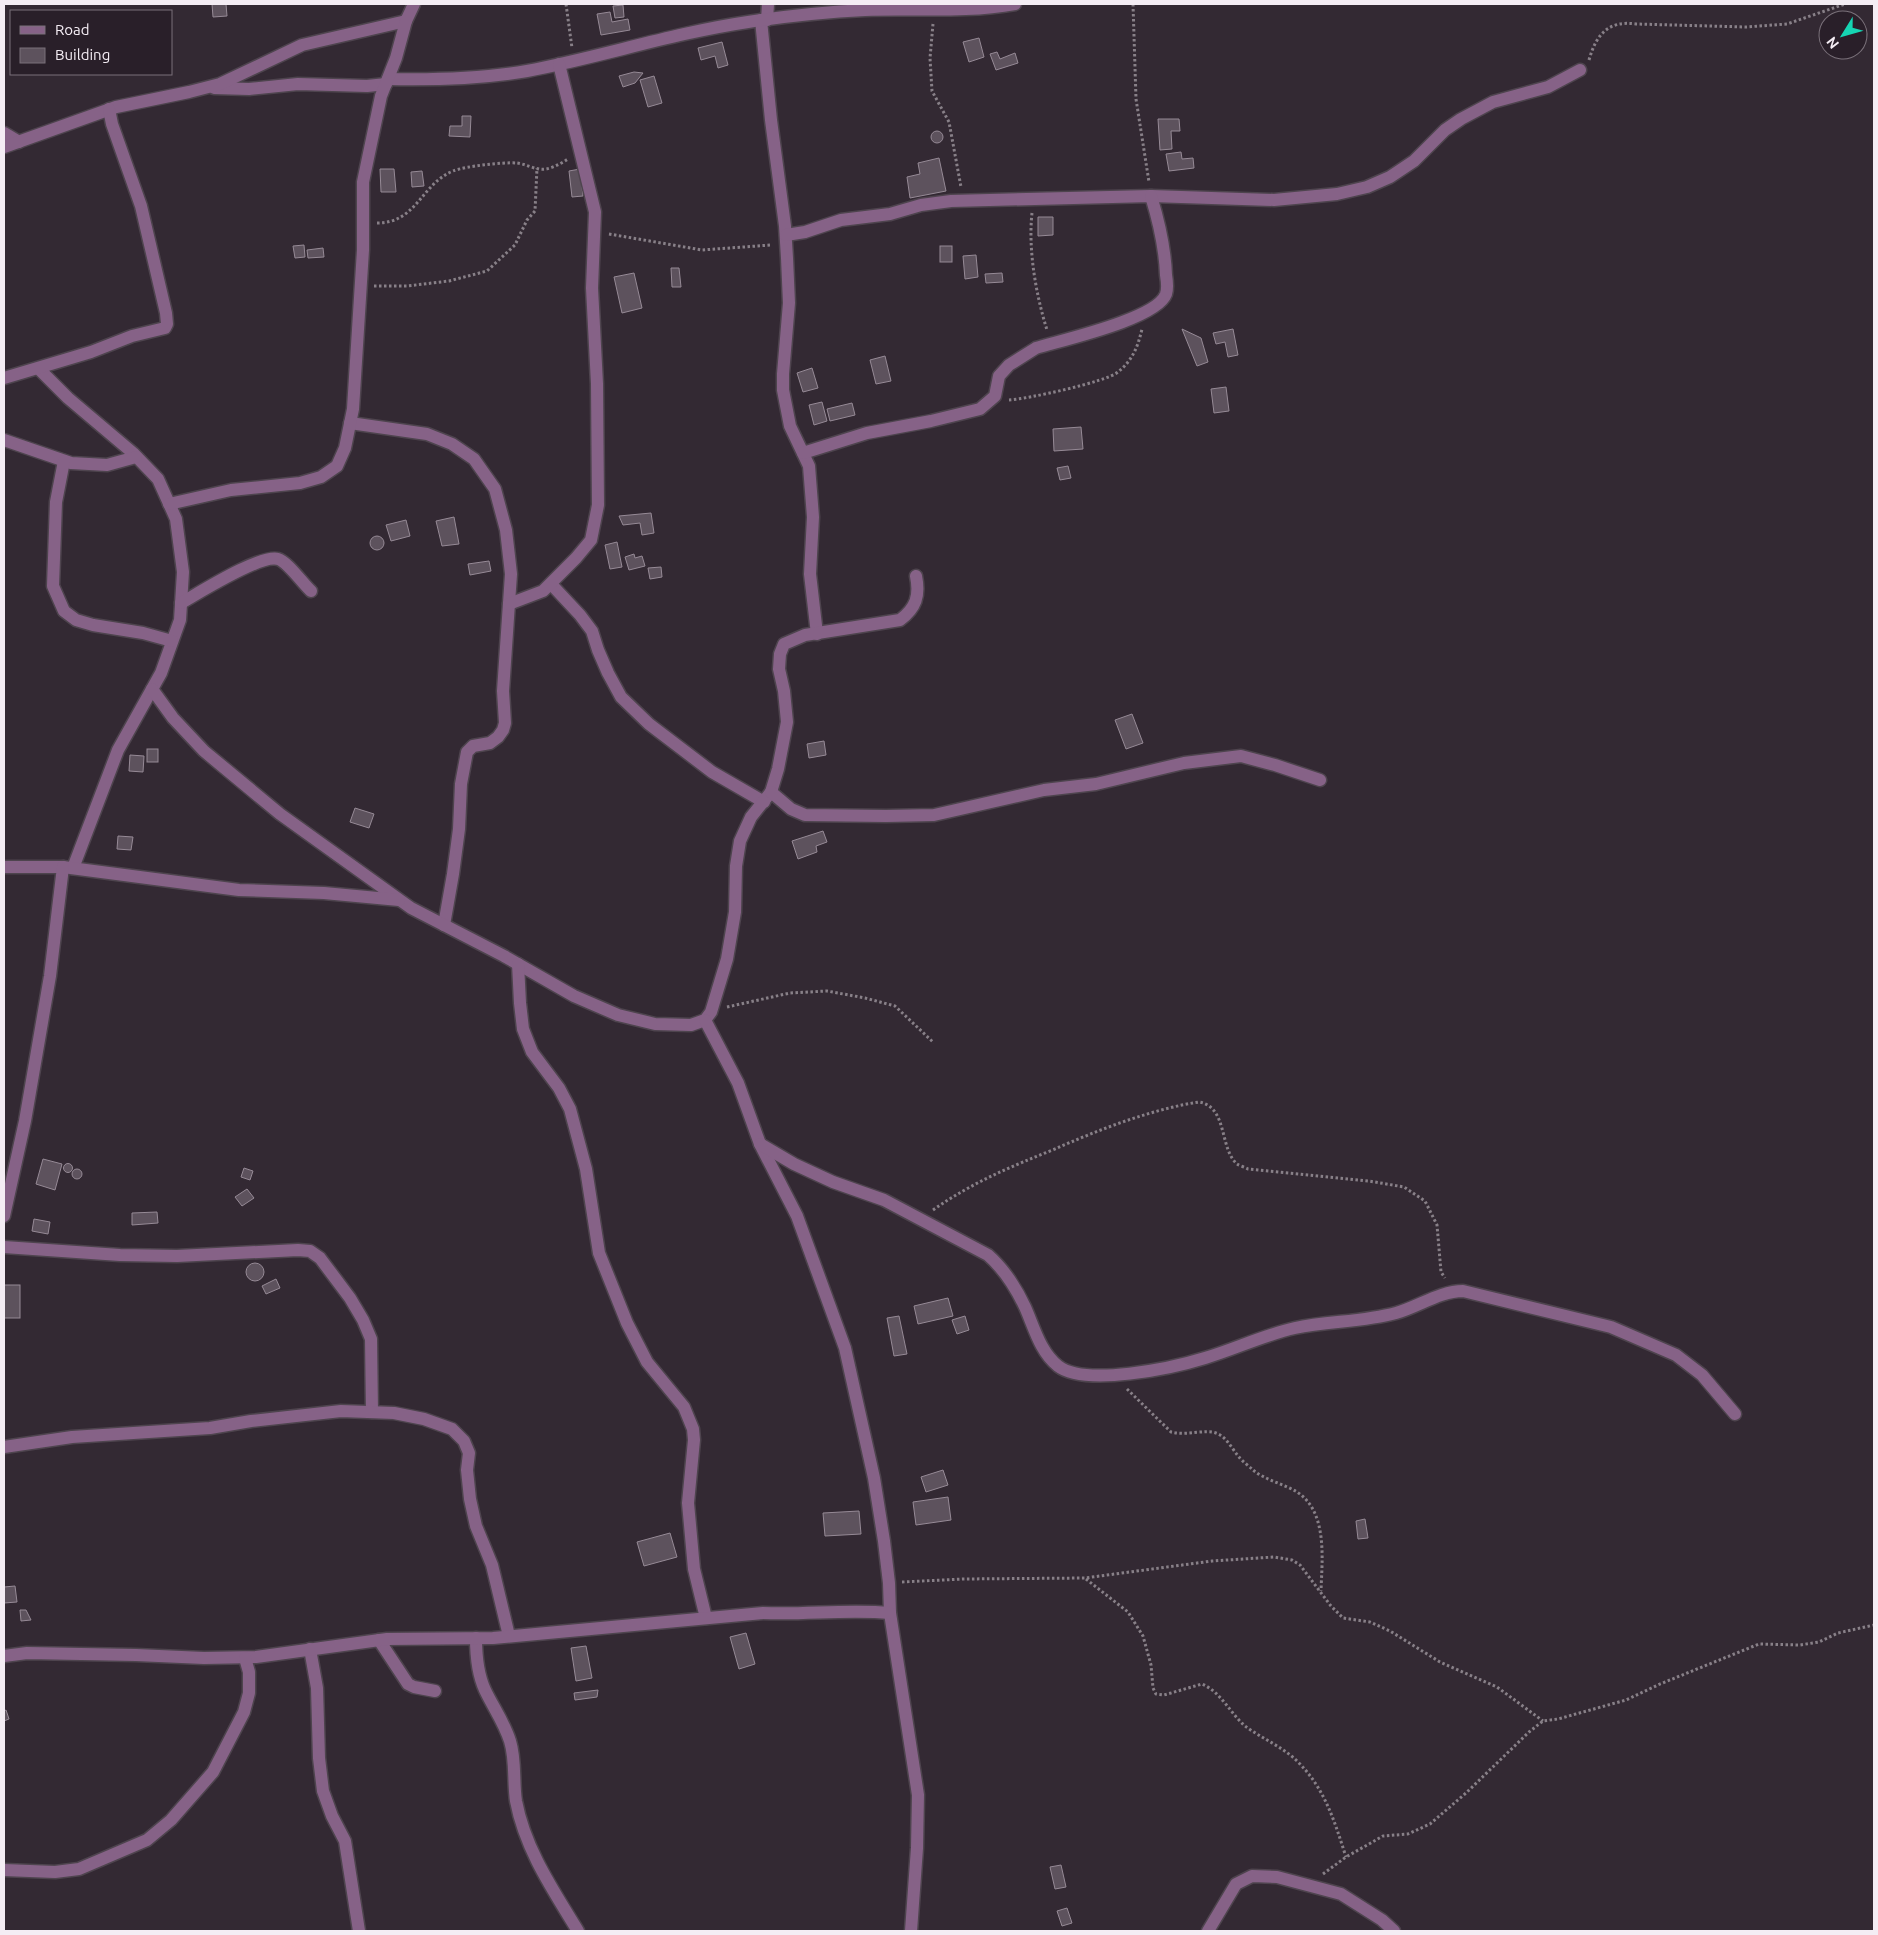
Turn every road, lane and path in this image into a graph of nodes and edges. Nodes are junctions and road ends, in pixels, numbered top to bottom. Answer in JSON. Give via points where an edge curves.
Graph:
{"nodes":[{"id":1,"x":414,"y":4,"type":"edge"},
{"id":2,"x":566,"y":4,"type":"edge"},
{"id":3,"x":768,"y":4,"type":"edge"},
{"id":4,"x":1015,"y":4,"type":"edge"},
{"id":5,"x":1133,"y":4,"type":"edge"},
{"id":6,"x":1845,"y":4,"type":"edge"},
{"id":7,"x":935,"y":10,"type":"junction"},
{"id":8,"x":764,"y":20,"type":"junction"},
{"id":9,"x":406,"y":21,"type":"junction"},
{"id":10,"x":574,"y":60,"type":"junction"},
{"id":11,"x":559,"y":64,"type":"junction"},
{"id":12,"x":1580,"y":70,"type":"joint"},
{"id":13,"x":387,"y":81,"type":"junction"},
{"id":14,"x":207,"y":87,"type":"junction"},
{"id":15,"x":109,"y":109,"type":"junction"},
{"id":16,"x":4,"y":133,"type":"edge"},
{"id":17,"x":19,"y":142,"type":"junction"},
{"id":18,"x":4,"y":147,"type":"edge"},
{"id":19,"x":581,"y":151,"type":"junction"},
{"id":20,"x":537,"y":168,"type":"junction"},
{"id":21,"x":1151,"y":196,"type":"junction"},
{"id":22,"x":963,"y":200,"type":"junction"},
{"id":23,"x":1034,"y":200,"type":"junction"},
{"id":24,"x":364,"y":223,"type":"junction"},
{"id":25,"x":594,"y":231,"type":"junction"},
{"id":26,"x":786,"y":239,"type":"junction"},
{"id":27,"x":361,"y":286,"type":"junction"},
{"id":28,"x":1149,"y":309,"type":"junction"},
{"id":29,"x":1048,"y":344,"type":"junction"},
{"id":30,"x":39,"y":368,"type":"junction"},
{"id":31,"x":4,"y":378,"type":"edge"},
{"id":32,"x":995,"y":396,"type":"junction"},
{"id":33,"x":350,"y":423,"type":"junction"},
{"id":34,"x":4,"y":440,"type":"edge"},
{"id":35,"x":803,"y":453,"type":"junction"},
{"id":36,"x":136,"y":457,"type":"junction"},
{"id":37,"x":64,"y":461,"type":"junction"},
{"id":38,"x":169,"y":504,"type":"junction"},
{"id":39,"x":916,"y":576,"type":"dead end"},
{"id":40,"x":551,"y":584,"type":"junction"},
{"id":41,"x":311,"y":591,"type":"dead end"},
{"id":42,"x":181,"y":603,"type":"junction"},
{"id":43,"x":508,"y":604,"type":"junction"},
{"id":44,"x":817,"y":634,"type":"junction"},
{"id":45,"x":172,"y":641,"type":"junction"},
{"id":46,"x":152,"y":689,"type":"junction"},
{"id":47,"x":1320,"y":780,"type":"dead end"},
{"id":48,"x":768,"y":797,"type":"junction"},
{"id":49,"x":4,"y":867,"type":"edge"},
{"id":50,"x":68,"y":867,"type":"junction"},
{"id":51,"x":400,"y":900,"type":"junction"},
{"id":52,"x":444,"y":925,"type":"junction"},
{"id":53,"x":518,"y":964,"type":"junction"},
{"id":54,"x":708,"y":1016,"type":"junction"},
{"id":55,"x":934,"y":1043,"type":"dead end"},
{"id":56,"x":760,"y":1144,"type":"junction"},
{"id":57,"x":4,"y":1216,"type":"edge"},
{"id":58,"x":920,"y":1219,"type":"junction"},
{"id":59,"x":4,"y":1247,"type":"edge"},
{"id":60,"x":1452,"y":1291,"type":"junction"},
{"id":61,"x":1114,"y":1376,"type":"junction"},
{"id":62,"x":372,"y":1412,"type":"junction"},
{"id":63,"x":1735,"y":1414,"type":"dead end"},
{"id":64,"x":4,"y":1447,"type":"edge"},
{"id":65,"x":1085,"y":1578,"type":"junction"},
{"id":66,"x":889,"y":1583,"type":"junction"},
{"id":67,"x":1321,"y":1592,"type":"junction"},
{"id":68,"x":890,"y":1613,"type":"junction"},
{"id":69,"x":706,"y":1618,"type":"junction"},
{"id":70,"x":1874,"y":1625,"type":"edge"},
{"id":71,"x":509,"y":1636,"type":"junction"},
{"id":72,"x":476,"y":1638,"type":"junction"},
{"id":73,"x":379,"y":1640,"type":"junction"},
{"id":74,"x":310,"y":1649,"type":"junction"},
{"id":75,"x":4,"y":1656,"type":"edge"},
{"id":76,"x":245,"y":1658,"type":"junction"},
{"id":77,"x":435,"y":1691,"type":"dead end"},
{"id":78,"x":1544,"y":1721,"type":"junction"},
{"id":79,"x":1346,"y":1857,"type":"junction"},
{"id":80,"x":4,"y":1870,"type":"edge"},
{"id":81,"x":1309,"y":1885,"type":"junction"},
{"id":82,"x":359,"y":1931,"type":"edge"},
{"id":83,"x":578,"y":1931,"type":"edge"},
{"id":84,"x":911,"y":1931,"type":"edge"},
{"id":85,"x":1208,"y":1931,"type":"edge"},
{"id":86,"x":1394,"y":1931,"type":"edge"}],
"edges":[{"from":1,"to":9,"type":"street"},
{"from":2,"to":10,"type":"path"},
{"from":3,"to":8,"type":"street"},
{"from":4,"to":7,"type":"street"},
{"from":5,"to":21,"type":"path","via":[[1136,99]]},
{"from":6,"to":12,"type":"path","via":[[1788,24],[1754,27],[1621,22],[1600,36],[1589,62]]},
{"from":7,"to":8,"type":"street","via":[[865,10]]},
{"from":7,"to":22,"type":"path","via":[[930,81],[948,122]]},
{"from":8,"to":10,"type":"street","via":[[666,38]]},
{"from":8,"to":26,"type":"street","via":[[771,120]]},
{"from":9,"to":13,"type":"street"},
{"from":9,"to":14,"type":"street","via":[[302,45],[220,84]]},
{"from":10,"to":11,"type":"street"},
{"from":11,"to":13,"type":"street","via":[[470,79]]},
{"from":11,"to":19,"type":"street"},
{"from":12,"to":21,"type":"street","via":[[1548,87],[1493,102],[1461,119],[1414,161],[1390,177],[1367,186],[1337,194],[1274,200]]},
{"from":13,"to":14,"type":"street","via":[[368,86]]},
{"from":13,"to":24,"type":"street","via":[[363,182]]},
{"from":14,"to":15,"type":"street"},
{"from":15,"to":17,"type":"street"},
{"from":15,"to":30,"type":"street","via":[[141,206],[167,324],[165,328]]},
{"from":16,"to":17,"type":"street"},
{"from":17,"to":18,"type":"street"},
{"from":19,"to":20,"type":"path","via":[[551,168]]},
{"from":19,"to":25,"type":"street","via":[[595,212]]},
{"from":20,"to":24,"type":"path","via":[[500,162],[453,171],[434,184],[402,217],[390,223]]},
{"from":20,"to":27,"type":"path","via":[[535,211],[515,245],[487,270],[450,280],[407,286]]},
{"from":21,"to":23,"type":"street"},
{"from":21,"to":28,"type":"street","via":[[1165,252],[1167,291],[1164,298]]},
{"from":22,"to":23,"type":"street"},
{"from":22,"to":26,"type":"street","via":[[841,220]]},
{"from":23,"to":29,"type":"path","via":[[1030,240]]},
{"from":24,"to":27,"type":"street"},
{"from":25,"to":26,"type":"path","via":[[702,250]]},
{"from":25,"to":40,"type":"street","via":[[592,288],[598,505],[591,540]]},
{"from":26,"to":35,"type":"street","via":[[789,303],[783,390],[790,426]]},
{"from":27,"to":33,"type":"street","via":[[354,409]]},
{"from":28,"to":29,"type":"street","via":[[1109,326]]},
{"from":28,"to":32,"type":"path","via":[[1134,356],[1118,373],[1102,380],[1017,400],[1003,400]]},
{"from":29,"to":32,"type":"street","via":[[1009,365],[999,376]]},
{"from":30,"to":31,"type":"street"},
{"from":30,"to":36,"type":"street"},
{"from":32,"to":35,"type":"street","via":[[980,409],[867,433]]},
{"from":33,"to":38,"type":"street","via":[[338,466],[321,477],[300,483],[231,490]]},
{"from":33,"to":43,"type":"street","via":[[427,434],[452,444],[474,459],[495,488],[506,530],[511,574]]},
{"from":34,"to":37,"type":"street"},
{"from":35,"to":44,"type":"street","via":[[812,486],[810,574]]},
{"from":36,"to":37,"type":"street","via":[[107,465]]},
{"from":36,"to":38,"type":"street","via":[[158,479]]},
{"from":37,"to":45,"type":"street","via":[[56,502],[53,586],[64,611],[76,620]]},
{"from":38,"to":42,"type":"street","via":[[176,519],[183,572]]},
{"from":39,"to":44,"type":"street","via":[[919,589],[916,602],[900,620]]},
{"from":40,"to":43,"type":"street","via":[[543,592]]},
{"from":40,"to":48,"type":"street","via":[[592,631],[601,658],[621,697],[649,724],[712,772]]},
{"from":41,"to":42,"type":"street","via":[[277,559],[253,564]]},
{"from":42,"to":45,"type":"street","via":[[180,620]]},
{"from":43,"to":52,"type":"street","via":[[503,730],[490,743],[473,746],[467,752]]},
{"from":44,"to":48,"type":"street","via":[[784,644],[780,654],[779,669],[787,722],[778,769]]},
{"from":45,"to":46,"type":"street"},
{"from":46,"to":50,"type":"street","via":[[118,750]]},
{"from":46,"to":51,"type":"street","via":[[172,718],[204,751],[280,814]]},
{"from":47,"to":48,"type":"street","via":[[1241,756],[1184,763],[1096,784],[1044,790],[934,814],[805,815]]},
{"from":48,"to":54,"type":"street","via":[[751,817],[740,841],[735,912],[727,959]]},
{"from":49,"to":50,"type":"street"},
{"from":50,"to":51,"type":"street","via":[[239,890],[324,892]]},
{"from":50,"to":57,"type":"street","via":[[25,1121]]},
{"from":51,"to":52,"type":"street"},
{"from":52,"to":53,"type":"street"},
{"from":53,"to":54,"type":"street","via":[[574,996],[618,1015],[655,1024],[691,1026]]},
{"from":53,"to":69,"type":"street","via":[[523,1029],[532,1052],[570,1109],[586,1169],[599,1253],[627,1323],[648,1362],[684,1408],[693,1429],[688,1503],[694,1569]]},
{"from":54,"to":55,"type":"path","via":[[790,993],[827,991],[895,1006]]},
{"from":54,"to":56,"type":"street","via":[[738,1083]]},
{"from":56,"to":58,"type":"street","via":[[794,1164],[884,1200]]},
{"from":56,"to":66,"type":"street","via":[[797,1216],[845,1348],[874,1478]]},
{"from":58,"to":60,"type":"path","via":[[995,1173],[1131,1119],[1199,1102],[1206,1103],[1216,1114],[1225,1145],[1238,1164],[1248,1169],[1369,1181],[1404,1188],[1425,1201],[1437,1225],[1441,1272]]},
{"from":58,"to":61,"type":"street","via":[[988,1255],[1001,1267],[1024,1305],[1041,1346],[1057,1366],[1073,1374]]},
{"from":59,"to":62,"type":"street","via":[[177,1256],[310,1251],[320,1258],[363,1320],[370,1339]]},
{"from":60,"to":61,"type":"street","via":[[1395,1313],[1295,1328],[1205,1358]]},
{"from":60,"to":63,"type":"street","via":[[1484,1294],[1529,1308],[1568,1315],[1611,1327],[1650,1343],[1676,1355],[1702,1375]]},
{"from":61,"to":67,"type":"path","via":[[1171,1432],[1215,1432],[1225,1438],[1256,1472],[1297,1492],[1308,1501],[1320,1530]]},
{"from":62,"to":64,"type":"street","via":[[341,1411],[210,1428],[72,1437]]},
{"from":62,"to":71,"type":"street","via":[[424,1419],[452,1429],[464,1441],[469,1453],[467,1470],[476,1526],[492,1565]]},
{"from":65,"to":66,"type":"path"},
{"from":65,"to":67,"type":"path","via":[[1170,1566],[1274,1557],[1300,1565]]},
{"from":65,"to":79,"type":"path","via":[[1128,1612],[1143,1636],[1156,1694],[1164,1695],[1202,1684],[1211,1688],[1246,1727],[1295,1760],[1319,1788]]},
{"from":66,"to":68,"type":"street"},
{"from":67,"to":78,"type":"path","via":[[1343,1618],[1370,1622],[1390,1631],[1440,1662],[1497,1687]]},
{"from":68,"to":69,"type":"street","via":[[864,1610]]},
{"from":68,"to":84,"type":"street","via":[[918,1795],[918,1848]]},
{"from":69,"to":71,"type":"street"},
{"from":70,"to":78,"type":"path","via":[[1838,1633],[1819,1642],[1759,1644],[1626,1700]]},
{"from":71,"to":72,"type":"street"},
{"from":72,"to":73,"type":"street"},
{"from":72,"to":83,"type":"street","via":[[484,1689],[503,1722],[511,1744],[522,1826],[541,1868]]},
{"from":73,"to":74,"type":"street"},
{"from":73,"to":77,"type":"street","via":[[408,1684]]},
{"from":74,"to":76,"type":"street"},
{"from":74,"to":82,"type":"street","via":[[317,1688],[323,1791],[345,1842]]},
{"from":75,"to":76,"type":"street","via":[[37,1653]]},
{"from":76,"to":80,"type":"street","via":[[249,1693],[244,1712],[213,1772],[172,1820],[146,1840],[78,1869],[55,1872]]},
{"from":78,"to":79,"type":"path","via":[[1430,1824],[1408,1834],[1383,1836]]},
{"from":79,"to":81,"type":"path"},
{"from":81,"to":85,"type":"street","via":[[1277,1877],[1252,1876],[1236,1884]]},
{"from":81,"to":86,"type":"street","via":[[1341,1894]]}]}
